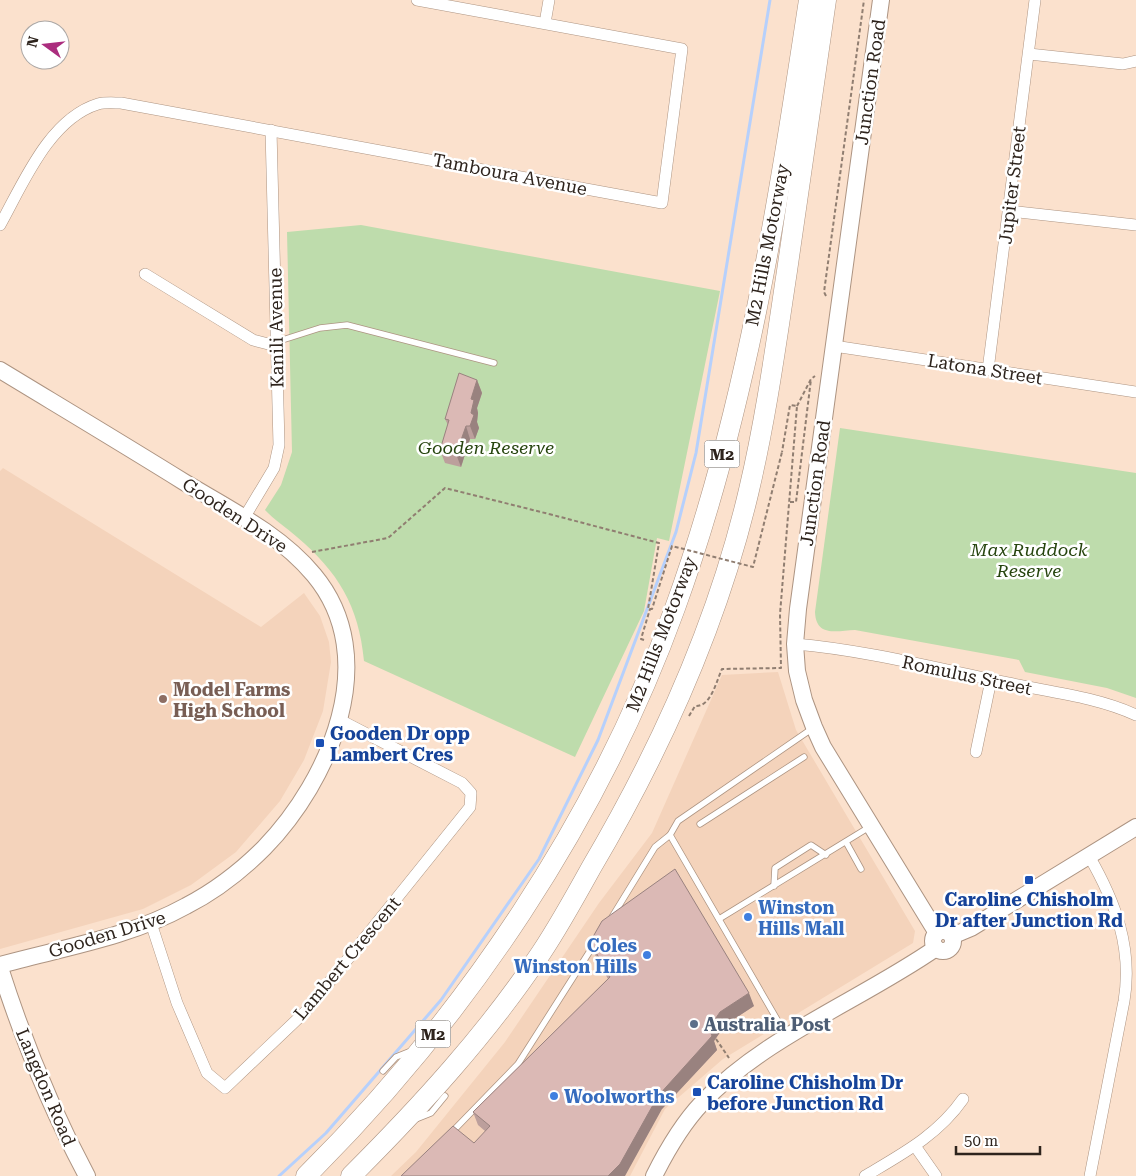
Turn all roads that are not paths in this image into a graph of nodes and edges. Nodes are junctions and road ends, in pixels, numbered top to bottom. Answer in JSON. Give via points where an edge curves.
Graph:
{"nodes":[{"id":1,"x":416,"y":0,"type":"edge"},
{"id":2,"x":549,"y":0,"type":"edge"},
{"id":3,"x":809,"y":0,"type":"edge"},
{"id":4,"x":826,"y":0,"type":"edge"},
{"id":5,"x":881,"y":0,"type":"edge"},
{"id":6,"x":1035,"y":0,"type":"edge"},
{"id":7,"x":545,"y":23,"type":"junction"},
{"id":8,"x":1029,"y":54,"type":"junction"},
{"id":9,"x":1136,"y":61,"type":"edge"},
{"id":10,"x":272,"y":130,"type":"junction"},
{"id":11,"x":1009,"y":211,"type":"junction"},
{"id":12,"x":0,"y":225,"type":"edge"},
{"id":13,"x":1136,"y":225,"type":"edge"},
{"id":14,"x":145,"y":274,"type":"dead end"},
{"id":15,"x":276,"y":344,"type":"junction"},
{"id":16,"x":834,"y":346,"type":"junction"},
{"id":17,"x":494,"y":363,"type":"dead end"},
{"id":18,"x":0,"y":370,"type":"edge"},
{"id":19,"x":988,"y":370,"type":"junction"},
{"id":20,"x":1136,"y":392,"type":"edge"},
{"id":21,"x":244,"y":518,"type":"junction"},
{"id":22,"x":795,"y":644,"type":"junction"},
{"id":23,"x":991,"y":680,"type":"junction"},
{"id":24,"x":1136,"y":715,"type":"edge"},
{"id":25,"x":338,"y":719,"type":"junction"},
{"id":26,"x":814,"y":727,"type":"junction"},
{"id":27,"x":976,"y":752,"type":"dead end"},
{"id":28,"x":804,"y":757,"type":"dead end"},
{"id":29,"x":700,"y":824,"type":"dead end"},
{"id":30,"x":872,"y":826,"type":"junction"},
{"id":31,"x":1136,"y":827,"type":"edge"},
{"id":32,"x":670,"y":835,"type":"junction"},
{"id":33,"x":846,"y":842,"type":"junction"},
{"id":34,"x":826,"y":855,"type":"junction"},
{"id":35,"x":1089,"y":856,"type":"junction"},
{"id":36,"x":862,"y":869,"type":"dead end"},
{"id":37,"x":774,"y":886,"type":"junction"},
{"id":38,"x":719,"y":919,"type":"junction"},
{"id":39,"x":151,"y":923,"type":"junction"},
{"id":40,"x":607,"y":925,"type":"edge"},
{"id":41,"x":601,"y":933,"type":"edge"},
{"id":42,"x":942,"y":939,"type":"junction"},
{"id":43,"x":0,"y":966,"type":"edge"},
{"id":44,"x":1124,"y":1001,"type":"junction"},
{"id":45,"x":1136,"y":1006,"type":"edge"},
{"id":46,"x":788,"y":1038,"type":"junction"},
{"id":47,"x":425,"y":1045,"type":"junction"},
{"id":48,"x":383,"y":1071,"type":"dead end"},
{"id":49,"x":445,"y":1096,"type":"dead end"},
{"id":50,"x":963,"y":1099,"type":"dead end"},
{"id":51,"x":404,"y":1123,"type":"junction"},
{"id":52,"x":444,"y":1140,"type":"edge"},
{"id":53,"x":915,"y":1146,"type":"junction"},
{"id":54,"x":87,"y":1176,"type":"edge"},
{"id":55,"x":306,"y":1176,"type":"edge"},
{"id":56,"x":351,"y":1176,"type":"edge"},
{"id":57,"x":654,"y":1176,"type":"edge"},
{"id":58,"x":865,"y":1176,"type":"edge"},
{"id":59,"x":936,"y":1176,"type":"edge"},
{"id":60,"x":1090,"y":1176,"type":"edge"}],
"edges":[{"from":1,"to":7,"type":"street","name":"Tamboura Avenue"},
{"from":2,"to":7,"type":"street"},
{"from":3,"to":47,"type":"highway","name":"M2 Hills Motorway","number":"M2","via":[[772,221],[736,398],[715,483],[675,607],[626,723],[577,820],[504,938]]},
{"from":4,"to":51,"type":"highway","name":"M2 Hills Motorway","number":"M2","via":[[764,416],[733,550],[706,628],[672,713],[638,784],[542,951],[498,1012]]},
{"from":5,"to":16,"type":"street","name":"Junction Road"},
{"from":6,"to":8,"type":"street","name":"Jupiter Street"},
{"from":7,"to":10,"type":"street","name":"Tamboura Avenue","via":[[682,49],[662,202]]},
{"from":8,"to":9,"type":"street","via":[[1123,64]]},
{"from":8,"to":11,"type":"street","name":"Jupiter Street"},
{"from":10,"to":12,"type":"street","name":"Tamboura Avenue","via":[[121,103],[99,103],[70,120],[47,143]]},
{"from":10,"to":15,"type":"street","name":"Kanili Avenue"},
{"from":11,"to":13,"type":"street"},
{"from":11,"to":19,"type":"street","name":"Jupiter Street"},
{"from":14,"to":15,"type":"street","via":[[253,340]]},
{"from":15,"to":17,"type":"lane","via":[[320,328],[347,325]]},
{"from":15,"to":21,"type":"street","name":"Kanili Avenue","via":[[277,458]]},
{"from":16,"to":19,"type":"street","name":"Latona Street"},
{"from":16,"to":22,"type":"street","name":"Junction Road"},
{"from":18,"to":21,"type":"street","name":"Gooden Drive"},
{"from":19,"to":20,"type":"street","name":"Latona Street"},
{"from":21,"to":25,"type":"street","name":"Gooden Drive","via":[[304,564],[334,602],[348,658]]},
{"from":22,"to":23,"type":"street","name":"Romulus Street","via":[[832,648]]},
{"from":22,"to":26,"type":"street","name":"Junction Road","via":[[800,685]]},
{"from":23,"to":24,"type":"street","name":"Romulus Street","via":[[1110,705]]},
{"from":23,"to":27,"type":"street"},
{"from":25,"to":39,"type":"street","name":"Gooden Drive","via":[[310,785],[288,820],[264,848],[213,890]]},
{"from":25,"to":39,"type":"street","name":"Lambert Crescent","via":[[462,783],[471,792],[470,807],[306,1011],[225,1088],[207,1074],[177,1003]]},
{"from":26,"to":30,"type":"street","name":"Junction Road"},
{"from":26,"to":32,"type":"lane","via":[[678,821]]},
{"from":28,"to":29,"type":"lane"},
{"from":30,"to":33,"type":"lane"},
{"from":30,"to":42,"type":"street","name":"Junction Road"},
{"from":31,"to":35,"type":"street"},
{"from":32,"to":38,"type":"lane"},
{"from":32,"to":40,"type":"lane","via":[[656,847]]},
{"from":33,"to":34,"type":"lane"},
{"from":33,"to":36,"type":"lane"},
{"from":34,"to":37,"type":"lane"},
{"from":34,"to":37,"type":"lane","via":[[811,845],[775,868]]},
{"from":35,"to":42,"type":"street","via":[[971,928]]},
{"from":35,"to":44,"type":"street","via":[[1106,886],[1122,930],[1127,975]]},
{"from":37,"to":38,"type":"lane"},
{"from":38,"to":46,"type":"lane"},
{"from":39,"to":43,"type":"street","name":"Gooden Drive"},
{"from":41,"to":52,"type":"lane","via":[[518,1064]]},
{"from":42,"to":46,"type":"street"},
{"from":43,"to":54,"type":"street","name":"Langdon Road","via":[[35,1067]]},
{"from":44,"to":45,"type":"street"},
{"from":44,"to":60,"type":"street"},
{"from":46,"to":57,"type":"street","via":[[738,1070],[701,1104],[678,1134]]},
{"from":47,"to":48,"type":"lane","via":[[396,1057]]},
{"from":47,"to":55,"type":"highway","name":"M2 Hills Motorway","number":"M2"},
{"from":49,"to":51,"type":"lane","via":[[431,1113]]},
{"from":50,"to":53,"type":"street","via":[[944,1123]]},
{"from":51,"to":56,"type":"highway","name":"M2 Hills Motorway","number":"M2"},
{"from":53,"to":58,"type":"street"},
{"from":53,"to":59,"type":"street"}]}
